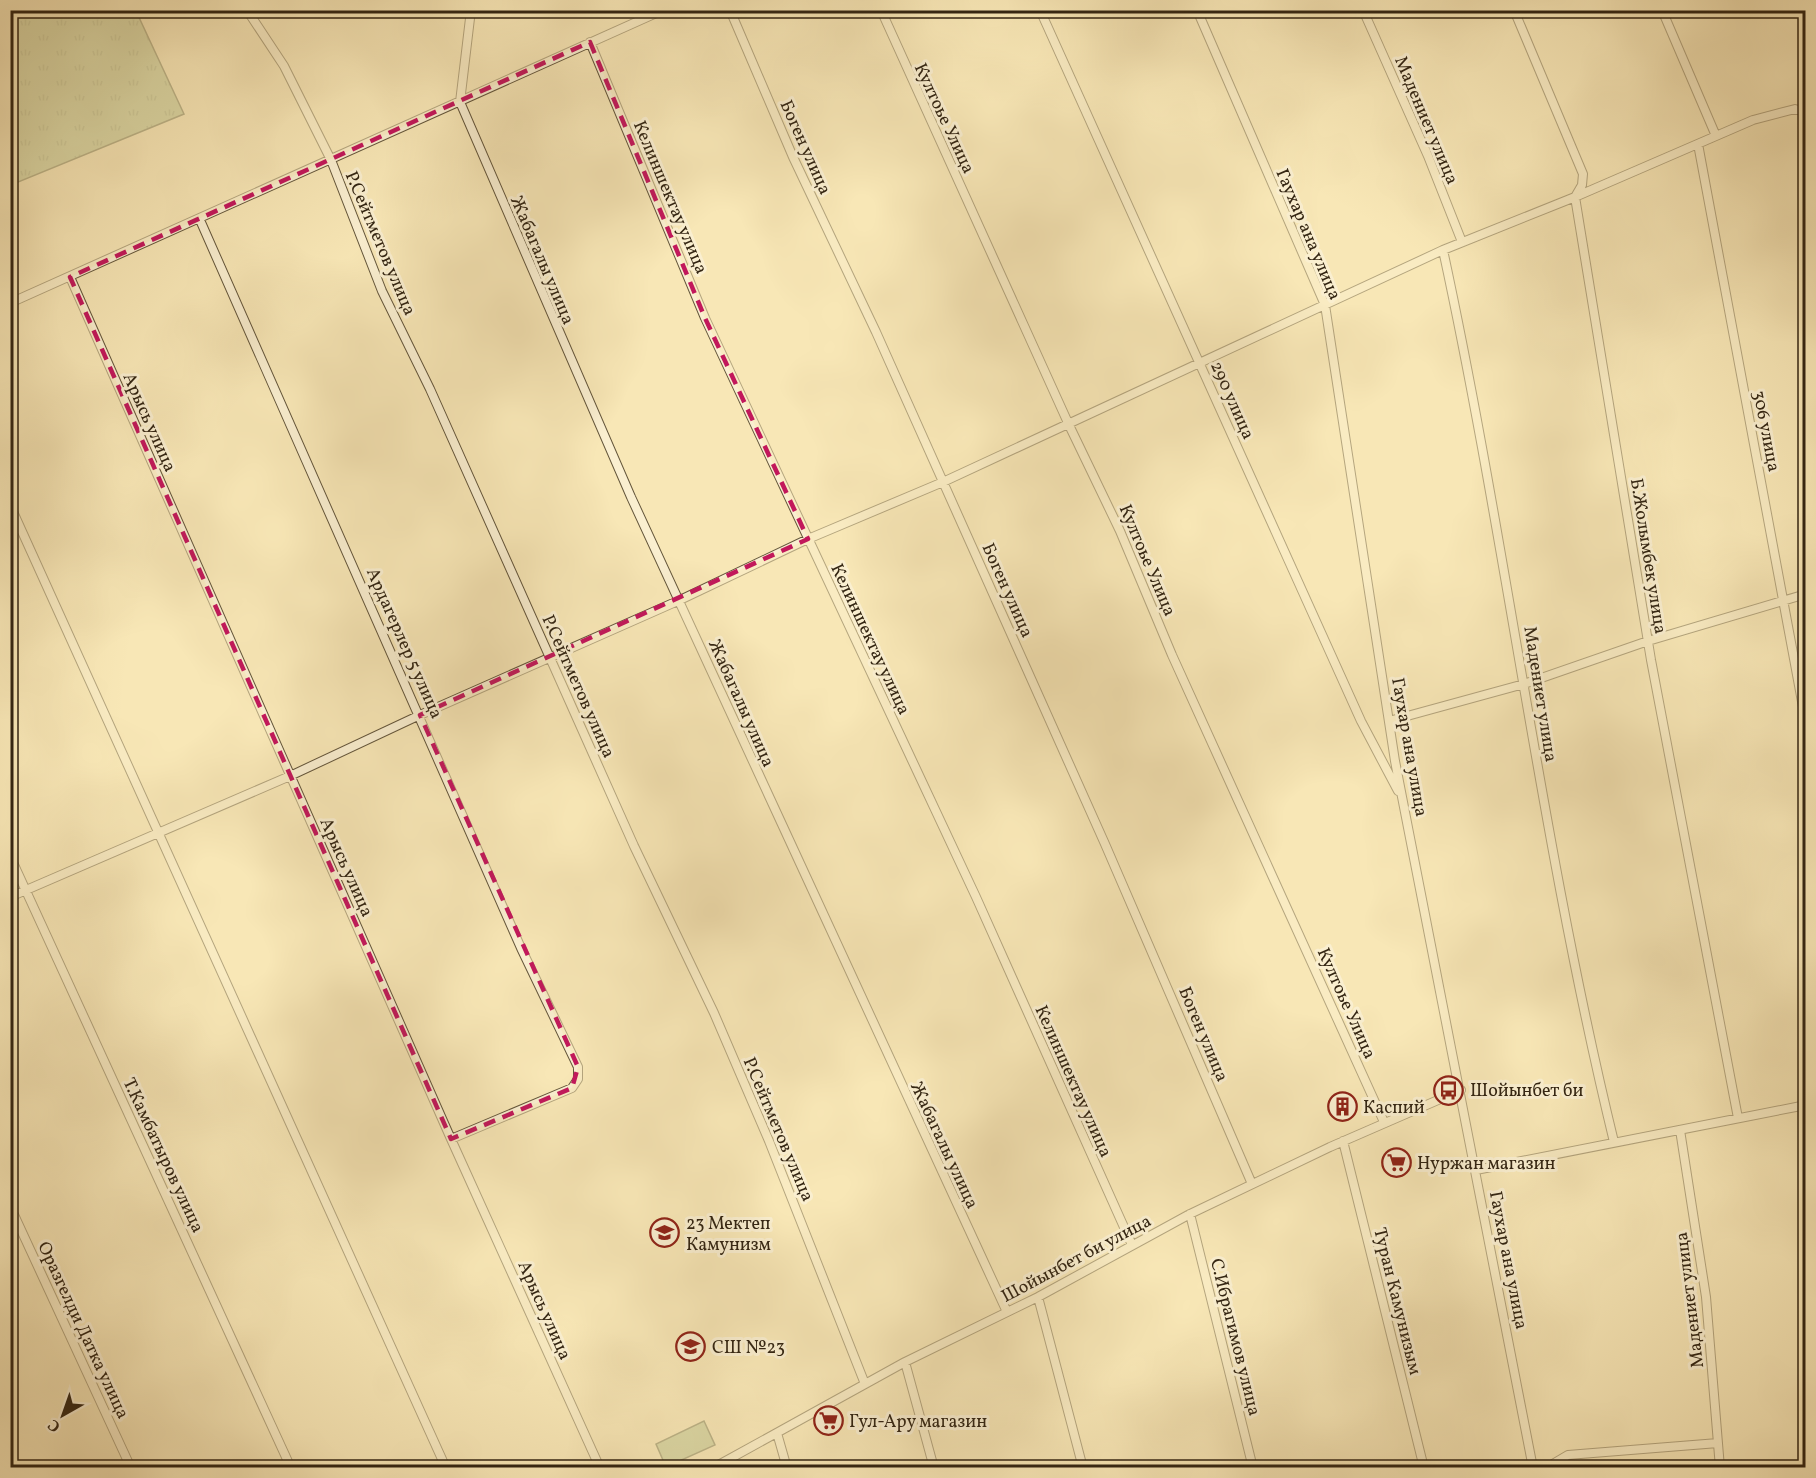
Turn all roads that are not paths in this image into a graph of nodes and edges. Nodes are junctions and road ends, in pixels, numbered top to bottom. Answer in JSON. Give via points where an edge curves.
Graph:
{"nodes":[{"id":1,"x":246,"y":10,"type":"edge"},
{"id":2,"x":471,"y":10,"type":"edge"},
{"id":3,"x":663,"y":10,"type":"edge"},
{"id":4,"x":730,"y":10,"type":"edge"},
{"id":5,"x":881,"y":10,"type":"edge"},
{"id":6,"x":1040,"y":10,"type":"edge"},
{"id":7,"x":1209,"y":10,"type":"edge"},
{"id":8,"x":1363,"y":10,"type":"edge"},
{"id":9,"x":1514,"y":10,"type":"edge"},
{"id":10,"x":1662,"y":10,"type":"edge"},
{"id":11,"x":1198,"y":11,"type":"edge"},
{"id":12,"x":590,"y":42,"type":"junction"},
{"id":13,"x":460,"y":102,"type":"junction"},
{"id":14,"x":1806,"y":112,"type":"edge"},
{"id":15,"x":1716,"y":136,"type":"junction"},
{"id":16,"x":1698,"y":144,"type":"junction"},
{"id":17,"x":331,"y":160,"type":"junction"},
{"id":18,"x":1575,"y":197,"type":"junction"},
{"id":19,"x":200,"y":220,"type":"junction"},
{"id":20,"x":1462,"y":242,"type":"junction"},
{"id":21,"x":1443,"y":250,"type":"junction"},
{"id":22,"x":70,"y":277,"type":"junction"},
{"id":23,"x":10,"y":303,"type":"edge"},
{"id":24,"x":1325,"y":305,"type":"junction"},
{"id":25,"x":1200,"y":363,"type":"junction"},
{"id":26,"x":1069,"y":425,"type":"junction"},
{"id":27,"x":943,"y":482,"type":"junction"},
{"id":28,"x":10,"y":505,"type":"edge"},
{"id":29,"x":808,"y":539,"type":"junction"},
{"id":30,"x":1806,"y":594,"type":"edge"},
{"id":31,"x":680,"y":600,"type":"junction"},
{"id":32,"x":1784,"y":601,"type":"junction"},
{"id":33,"x":1648,"y":641,"type":"junction"},
{"id":34,"x":549,"y":658,"type":"junction"},
{"id":35,"x":1524,"y":684,"type":"junction"},
{"id":36,"x":420,"y":715,"type":"junction"},
{"id":37,"x":1389,"y":721,"type":"junction"},
{"id":38,"x":1806,"y":723,"type":"edge"},
{"id":39,"x":290,"y":776,"type":"junction"},
{"id":40,"x":1403,"y":801,"type":"junction"},
{"id":41,"x":159,"y":833,"type":"junction"},
{"id":42,"x":10,"y":856,"type":"edge"},
{"id":43,"x":26,"y":890,"type":"junction"},
{"id":44,"x":10,"y":897,"type":"edge"},
{"id":45,"x":1461,"y":1090,"type":"junction"},
{"id":46,"x":1806,"y":1105,"type":"edge"},
{"id":47,"x":1738,"y":1118,"type":"junction"},
{"id":48,"x":1384,"y":1122,"type":"junction"},
{"id":49,"x":1680,"y":1130,"type":"junction"},
{"id":50,"x":451,"y":1139,"type":"junction"},
{"id":51,"x":1343,"y":1141,"type":"junction"},
{"id":52,"x":1614,"y":1142,"type":"junction"},
{"id":53,"x":1476,"y":1170,"type":"junction"},
{"id":54,"x":1252,"y":1184,"type":"junction"},
{"id":55,"x":10,"y":1206,"type":"edge"},
{"id":56,"x":1190,"y":1214,"type":"junction"},
{"id":57,"x":1132,"y":1245,"type":"junction"},
{"id":58,"x":1038,"y":1297,"type":"junction"},
{"id":59,"x":1007,"y":1312,"type":"junction"},
{"id":60,"x":905,"y":1362,"type":"junction"},
{"id":61,"x":865,"y":1384,"type":"junction"},
{"id":62,"x":777,"y":1433,"type":"junction"},
{"id":63,"x":1718,"y":1443,"type":"junction"},
{"id":64,"x":131,"y":1467,"type":"edge"},
{"id":65,"x":291,"y":1467,"type":"edge"},
{"id":66,"x":446,"y":1467,"type":"edge"},
{"id":67,"x":600,"y":1467,"type":"edge"},
{"id":68,"x":713,"y":1467,"type":"edge"},
{"id":69,"x":786,"y":1467,"type":"edge"},
{"id":70,"x":934,"y":1467,"type":"edge"},
{"id":71,"x":1083,"y":1467,"type":"edge"},
{"id":72,"x":1253,"y":1467,"type":"edge"},
{"id":73,"x":1424,"y":1467,"type":"edge"},
{"id":74,"x":1533,"y":1467,"type":"edge"},
{"id":75,"x":1546,"y":1467,"type":"edge"},
{"id":76,"x":1720,"y":1467,"type":"edge"}],
"edges":[{"from":1,"to":17,"type":"street","name":"Р.Сейтметов улица","via":[[284,66]]},
{"from":2,"to":13,"type":"street"},
{"from":3,"to":12,"type":"street"},
{"from":4,"to":27,"type":"street","name":"Боген улица","via":[[793,157]]},
{"from":5,"to":26,"type":"street","name":"Култоье Улица"},
{"from":6,"to":25,"type":"street","name":"290 улица"},
{"from":7,"to":11,"type":"street"},
{"from":8,"to":20,"type":"street","name":"Мадениет улица"},
{"from":9,"to":18,"type":"street","name":"Б.Жолымбек улица","via":[[1583,174]]},
{"from":10,"to":15,"type":"street"},
{"from":11,"to":24,"type":"street","name":"Гаухар ана улица"},
{"from":12,"to":13,"type":"street"},
{"from":12,"to":29,"type":"street","name":"Келиншектау улица","via":[[705,318]]},
{"from":13,"to":17,"type":"street"},
{"from":13,"to":31,"type":"street","name":"Жабагалы улица","via":[[603,434]]},
{"from":14,"to":15,"type":"street","via":[[1795,109],[1753,120]]},
{"from":15,"to":16,"type":"street"},
{"from":16,"to":18,"type":"street"},
{"from":16,"to":32,"type":"street","name":"306 улица"},
{"from":17,"to":19,"type":"street"},
{"from":17,"to":34,"type":"street","name":"Р.Сейтметов улица","via":[[382,291],[430,389]]},
{"from":18,"to":20,"type":"street"},
{"from":18,"to":33,"type":"street","name":"Б.Жолымбек улица"},
{"from":19,"to":22,"type":"street"},
{"from":19,"to":36,"type":"street","name":"Ардагерлер 5 улица"},
{"from":20,"to":21,"type":"street"},
{"from":21,"to":24,"type":"street"},
{"from":21,"to":35,"type":"street","name":"Мадениет улица"},
{"from":22,"to":23,"type":"street"},
{"from":22,"to":39,"type":"street","name":"Арысь улица"},
{"from":24,"to":25,"type":"street"},
{"from":24,"to":37,"type":"street","name":"Гаухар ана улица"},
{"from":25,"to":26,"type":"street"},
{"from":25,"to":40,"type":"street","name":"290 улица","via":[[1361,721]]},
{"from":26,"to":27,"type":"street"},
{"from":26,"to":48,"type":"street","name":"Култоье Улица"},
{"from":27,"to":29,"type":"street"},
{"from":27,"to":54,"type":"street","name":"Боген улица"},
{"from":28,"to":41,"type":"street"},
{"from":29,"to":31,"type":"street"},
{"from":29,"to":57,"type":"street","name":"Келиншектау улица","via":[[976,897]]},
{"from":30,"to":32,"type":"street"},
{"from":31,"to":34,"type":"street"},
{"from":31,"to":59,"type":"street","name":"Жабагалы улица"},
{"from":32,"to":33,"type":"street"},
{"from":32,"to":38,"type":"street","name":"306 улица"},
{"from":33,"to":35,"type":"street"},
{"from":33,"to":47,"type":"street","name":"Б.Жолымбек улица"},
{"from":34,"to":36,"type":"street"},
{"from":34,"to":61,"type":"street","name":"Р.Сейтметов улица","via":[[714,1013]]},
{"from":35,"to":37,"type":"street"},
{"from":35,"to":52,"type":"street","name":"Мадениет улица","via":[[1567,934]]},
{"from":36,"to":39,"type":"street"},
{"from":36,"to":50,"type":"street","name":"Ардагерлер 5 улица","via":[[521,948],[578,1067],[578,1079],[572,1088]]},
{"from":37,"to":40,"type":"street","name":"Гаухар ана улица"},
{"from":39,"to":41,"type":"street"},
{"from":39,"to":50,"type":"street","name":"Арысь улица"},
{"from":40,"to":45,"type":"street","name":"Гаухар ана улица"},
{"from":41,"to":43,"type":"street"},
{"from":41,"to":66,"type":"street"},
{"from":42,"to":43,"type":"street","name":"Т.Камбатыров улица"},
{"from":43,"to":44,"type":"street"},
{"from":43,"to":65,"type":"street","name":"Т.Камбатыров улица"},
{"from":45,"to":48,"type":"street","name":"Шойынбет би улица"},
{"from":45,"to":53,"type":"street","name":"Гаухар ана улица"},
{"from":46,"to":47,"type":"street"},
{"from":47,"to":49,"type":"street"},
{"from":48,"to":51,"type":"street","name":"Шойынбет би улица"},
{"from":49,"to":52,"type":"street"},
{"from":49,"to":63,"type":"street","name":"Мадениет улица","via":[[1706,1297]]},
{"from":50,"to":67,"type":"street","name":"Арысь улица"},
{"from":51,"to":54,"type":"street","name":"Шойынбет би улица"},
{"from":51,"to":73,"type":"street","name":"Туран Камунизым"},
{"from":52,"to":53,"type":"street"},
{"from":53,"to":74,"type":"street","name":"Гаухар ана улица"},
{"from":54,"to":56,"type":"street","name":"Шойынбет би улица"},
{"from":55,"to":64,"type":"street","name":"Оразгелди Датка улица"},
{"from":56,"to":57,"type":"street","name":"Шойынбет би улица"},
{"from":56,"to":72,"type":"street","name":"С.Ибрагимов улица"},
{"from":57,"to":58,"type":"street","name":"Шойынбет би улица"},
{"from":58,"to":59,"type":"street","name":"Шойынбет би улица"},
{"from":58,"to":71,"type":"street"},
{"from":59,"to":60,"type":"street","name":"Шойынбет би улица"},
{"from":60,"to":61,"type":"street","name":"Шойынбет би улица"},
{"from":60,"to":70,"type":"street"},
{"from":61,"to":62,"type":"street","name":"Шойынбет би улица"},
{"from":62,"to":68,"type":"street","name":"Шойынбет би улица"},
{"from":62,"to":69,"type":"street"},
{"from":63,"to":75,"type":"street","via":[[1568,1455]]},
{"from":63,"to":76,"type":"street","name":"Мадениет улица"}]}
